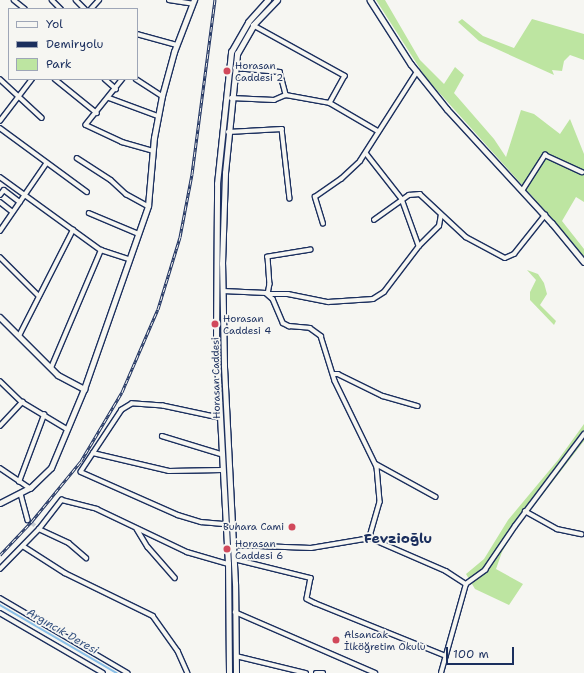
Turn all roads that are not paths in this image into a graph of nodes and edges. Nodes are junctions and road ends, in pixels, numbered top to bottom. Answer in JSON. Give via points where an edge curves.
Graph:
{"nodes":[{"id":1,"x":14,"y":0,"type":"edge"},
{"id":2,"x":52,"y":0,"type":"edge"},
{"id":3,"x":76,"y":0,"type":"edge"},
{"id":4,"x":99,"y":0,"type":"edge"},
{"id":5,"x":169,"y":0,"type":"edge"},
{"id":6,"x":268,"y":0,"type":"edge"},
{"id":7,"x":277,"y":0,"type":"edge"},
{"id":8,"x":370,"y":0,"type":"edge"},
{"id":9,"x":177,"y":1,"type":"edge"},
{"id":10,"x":193,"y":2,"type":"edge"},
{"id":11,"x":24,"y":8,"type":"edge"},
{"id":12,"x":60,"y":8,"type":"edge"},
{"id":13,"x":85,"y":8,"type":"edge"},
{"id":14,"x":92,"y":8,"type":"edge"},
{"id":15,"x":253,"y":25,"type":"junction"},
{"id":16,"x":138,"y":34,"type":"edge"},
{"id":17,"x":177,"y":45,"type":"junction"},
{"id":18,"x":234,"y":68,"type":"junction"},
{"id":19,"x":418,"y":72,"type":"junction"},
{"id":20,"x":0,"y":79,"type":"edge"},
{"id":21,"x":31,"y":80,"type":"edge"},
{"id":22,"x":56,"y":80,"type":"edge"},
{"id":23,"x":106,"y":80,"type":"edge"},
{"id":24,"x":122,"y":80,"type":"edge"},
{"id":25,"x":138,"y":80,"type":"edge"},
{"id":26,"x":116,"y":88,"type":"junction"},
{"id":27,"x":286,"y":95,"type":"junction"},
{"id":28,"x":162,"y":96,"type":"junction"},
{"id":29,"x":20,"y":98,"type":"junction"},
{"id":30,"x":109,"y":98,"type":"junction"},
{"id":31,"x":231,"y":98,"type":"junction"},
{"id":32,"x":330,"y":103,"type":"junction"},
{"id":33,"x":98,"y":113,"type":"junction"},
{"id":34,"x":158,"y":116,"type":"junction"},
{"id":35,"x":42,"y":118,"type":"dead end"},
{"id":36,"x":0,"y":121,"type":"edge"},
{"id":37,"x":0,"y":128,"type":"edge"},
{"id":38,"x":378,"y":131,"type":"junction"},
{"id":39,"x":228,"y":132,"type":"junction"},
{"id":40,"x":153,"y":151,"type":"junction"},
{"id":41,"x":366,"y":153,"type":"junction"},
{"id":42,"x":77,"y":158,"type":"dead end"},
{"id":43,"x":46,"y":164,"type":"junction"},
{"id":44,"x":582,"y":172,"type":"dead end"},
{"id":45,"x":0,"y":177,"type":"edge"},
{"id":46,"x":522,"y":191,"type":"junction"},
{"id":47,"x":87,"y":192,"type":"dead end"},
{"id":48,"x":0,"y":195,"type":"edge"},
{"id":49,"x":25,"y":195,"type":"junction"},
{"id":50,"x":290,"y":199,"type":"dead end"},
{"id":51,"x":402,"y":199,"type":"junction"},
{"id":52,"x":0,"y":202,"type":"edge"},
{"id":53,"x":20,"y":202,"type":"junction"},
{"id":54,"x":148,"y":206,"type":"junction"},
{"id":55,"x":13,"y":212,"type":"junction"},
{"id":56,"x":89,"y":213,"type":"dead end"},
{"id":57,"x":441,"y":215,"type":"junction"},
{"id":58,"x":545,"y":215,"type":"junction"},
{"id":59,"x":374,"y":220,"type":"dead end"},
{"id":60,"x":323,"y":224,"type":"dead end"},
{"id":61,"x":0,"y":230,"type":"edge"},
{"id":62,"x":72,"y":230,"type":"junction"},
{"id":63,"x":139,"y":234,"type":"junction"},
{"id":64,"x":419,"y":246,"type":"junction"},
{"id":65,"x":101,"y":250,"type":"junction"},
{"id":66,"x":311,"y":250,"type":"dead end"},
{"id":67,"x":0,"y":257,"type":"edge"},
{"id":68,"x":129,"y":259,"type":"junction"},
{"id":69,"x":584,"y":262,"type":"edge"},
{"id":70,"x":223,"y":291,"type":"junction"},
{"id":71,"x":268,"y":294,"type":"junction"},
{"id":72,"x":39,"y":296,"type":"junction"},
{"id":73,"x":0,"y":317,"type":"edge"},
{"id":74,"x":19,"y":336,"type":"junction"},
{"id":75,"x":51,"y":368,"type":"junction"},
{"id":76,"x":332,"y":374,"type":"junction"},
{"id":77,"x":0,"y":381,"type":"edge"},
{"id":78,"x":84,"y":389,"type":"junction"},
{"id":79,"x":22,"y":402,"type":"junction"},
{"id":80,"x":418,"y":406,"type":"dead end"},
{"id":81,"x":44,"y":415,"type":"junction"},
{"id":82,"x":219,"y":418,"type":"junction"},
{"id":83,"x":0,"y":426,"type":"edge"},
{"id":84,"x":67,"y":429,"type":"junction"},
{"id":85,"x":584,"y":434,"type":"edge"},
{"id":86,"x":162,"y":436,"type":"dead end"},
{"id":87,"x":93,"y":453,"type":"junction"},
{"id":88,"x":221,"y":454,"type":"junction"},
{"id":89,"x":376,"y":464,"type":"junction"},
{"id":90,"x":0,"y":468,"type":"edge"},
{"id":91,"x":222,"y":470,"type":"junction"},
{"id":92,"x":19,"y":482,"type":"junction"},
{"id":93,"x":30,"y":488,"type":"junction"},
{"id":94,"x":21,"y":494,"type":"junction"},
{"id":95,"x":436,"y":497,"type":"dead end"},
{"id":96,"x":0,"y":503,"type":"edge"},
{"id":97,"x":525,"y":511,"type":"junction"},
{"id":98,"x":28,"y":520,"type":"tunnel mouth"},
{"id":99,"x":226,"y":524,"type":"junction"},
{"id":100,"x":136,"y":528,"type":"junction"},
{"id":101,"x":39,"y":529,"type":"junction"},
{"id":102,"x":581,"y":534,"type":"dead end"},
{"id":103,"x":370,"y":538,"type":"junction"},
{"id":104,"x":233,"y":545,"type":"junction"},
{"id":105,"x":23,"y":546,"type":"junction"},
{"id":106,"x":86,"y":558,"type":"dead end"},
{"id":107,"x":234,"y":559,"type":"junction"},
{"id":108,"x":228,"y":564,"type":"junction"},
{"id":109,"x":0,"y":570,"type":"edge"},
{"id":110,"x":175,"y":578,"type":"dead end"},
{"id":111,"x":466,"y":584,"type":"junction"},
{"id":112,"x":0,"y":598,"type":"edge"},
{"id":113,"x":235,"y":612,"type":"junction"},
{"id":114,"x":0,"y":613,"type":"edge"},
{"id":115,"x":236,"y":656,"type":"junction"},
{"id":116,"x":446,"y":656,"type":"junction"},
{"id":117,"x":103,"y":673,"type":"edge"},
{"id":118,"x":128,"y":673,"type":"edge"},
{"id":119,"x":188,"y":673,"type":"edge"},
{"id":120,"x":229,"y":673,"type":"edge"},
{"id":121,"x":236,"y":673,"type":"edge"},
{"id":122,"x":306,"y":673,"type":"edge"},
{"id":123,"x":316,"y":673,"type":"edge"},
{"id":124,"x":323,"y":673,"type":"edge"},
{"id":125,"x":375,"y":673,"type":"edge"},
{"id":126,"x":441,"y":673,"type":"edge"}],
"edges":[{"from":1,"to":11,"type":"street"},
{"from":2,"to":12,"type":"street"},
{"from":3,"to":13,"type":"street"},
{"from":4,"to":14,"type":"street"},
{"from":5,"to":9,"type":"street"},
{"from":6,"to":82,"type":"street","name":"Horasan Caddesi","via":[[240,34],[228,64],[215,210]]},
{"from":7,"to":15,"type":"street","name":"Horasan Caddesi"},
{"from":8,"to":19,"type":"street"},
{"from":9,"to":10,"type":"street"},
{"from":10,"to":17,"type":"street"},
{"from":15,"to":18,"type":"street","name":"Horasan Caddesi","via":[[240,48]]},
{"from":15,"to":32,"type":"street","via":[[345,76]]},
{"from":16,"to":17,"type":"street"},
{"from":17,"to":28,"type":"street"},
{"from":18,"to":27,"type":"street","via":[[280,72]]},
{"from":18,"to":31,"type":"street","name":"Horasan Caddesi"},
{"from":19,"to":38,"type":"street"},
{"from":19,"to":46,"type":"street","via":[[447,109]]},
{"from":20,"to":29,"type":"street"},
{"from":21,"to":29,"type":"street"},
{"from":22,"to":33,"type":"street"},
{"from":23,"to":26,"type":"street"},
{"from":24,"to":26,"type":"street"},
{"from":25,"to":28,"type":"street"},
{"from":26,"to":30,"type":"street"},
{"from":27,"to":31,"type":"street","via":[[274,100]]},
{"from":27,"to":32,"type":"street"},
{"from":28,"to":34,"type":"street"},
{"from":29,"to":35,"type":"street"},
{"from":29,"to":36,"type":"street"},
{"from":30,"to":33,"type":"street"},
{"from":30,"to":34,"type":"street"},
{"from":31,"to":39,"type":"street","name":"Horasan Caddesi"},
{"from":32,"to":38,"type":"street"},
{"from":33,"to":40,"type":"street","via":[[86,126],[122,142]]},
{"from":34,"to":40,"type":"street"},
{"from":37,"to":43,"type":"street"},
{"from":38,"to":41,"type":"street"},
{"from":39,"to":50,"type":"street","via":[[282,128]]},
{"from":39,"to":70,"type":"street","name":"Horasan Caddesi","via":[[223,212]]},
{"from":40,"to":54,"type":"street"},
{"from":41,"to":51,"type":"street"},
{"from":41,"to":60,"type":"street","via":[[341,179],[315,197]]},
{"from":42,"to":54,"type":"street","via":[[111,180],[126,194]]},
{"from":43,"to":47,"type":"street"},
{"from":43,"to":49,"type":"street"},
{"from":44,"to":46,"type":"street","via":[[574,171],[544,155]]},
{"from":45,"to":49,"type":"street"},
{"from":46,"to":58,"type":"street"},
{"from":48,"to":53,"type":"street","via":[[4,190]]},
{"from":49,"to":53,"type":"street"},
{"from":49,"to":62,"type":"street"},
{"from":51,"to":57,"type":"street","via":[[412,194],[420,194]]},
{"from":51,"to":59,"type":"street"},
{"from":51,"to":64,"type":"street"},
{"from":52,"to":55,"type":"street"},
{"from":53,"to":55,"type":"street"},
{"from":54,"to":63,"type":"street"},
{"from":55,"to":61,"type":"street"},
{"from":56,"to":63,"type":"street"},
{"from":57,"to":58,"type":"street","via":[[466,237],[505,258],[514,254]]},
{"from":57,"to":64,"type":"street","via":[[440,224]]},
{"from":58,"to":69,"type":"street"},
{"from":62,"to":65,"type":"street"},
{"from":62,"to":72,"type":"street"},
{"from":63,"to":68,"type":"street"},
{"from":64,"to":71,"type":"street","via":[[384,292],[373,299],[328,302],[294,295]]},
{"from":65,"to":68,"type":"street"},
{"from":65,"to":75,"type":"street"},
{"from":66,"to":71,"type":"street","via":[[268,257]]},
{"from":67,"to":72,"type":"street"},
{"from":68,"to":78,"type":"street"},
{"from":70,"to":71,"type":"street"},
{"from":70,"to":104,"type":"street","name":"Horasan Caddesi","via":[[226,426]]},
{"from":71,"to":76,"type":"street","via":[[274,301],[282,323],[310,328],[318,333]]},
{"from":72,"to":74,"type":"street"},
{"from":73,"to":74,"type":"street"},
{"from":74,"to":75,"type":"street"},
{"from":75,"to":78,"type":"street","via":[[64,379]]},
{"from":76,"to":80,"type":"street","via":[[338,374],[383,396]]},
{"from":76,"to":89,"type":"street"},
{"from":77,"to":79,"type":"street"},
{"from":78,"to":84,"type":"street"},
{"from":79,"to":81,"type":"street"},
{"from":79,"to":83,"type":"street"},
{"from":81,"to":84,"type":"street"},
{"from":81,"to":92,"type":"street"},
{"from":82,"to":87,"type":"street","via":[[163,406],[132,404],[122,410]]},
{"from":82,"to":88,"type":"street","name":"Horasan Caddesi"},
{"from":84,"to":93,"type":"street","via":[[54,464]]},
{"from":85,"to":97,"type":"street"},
{"from":86,"to":88,"type":"street"},
{"from":87,"to":91,"type":"street","via":[[169,471]]},
{"from":87,"to":99,"type":"street","via":[[80,472],[178,515],[201,522]]},
{"from":88,"to":91,"type":"street","name":"Horasan Caddesi"},
{"from":89,"to":95,"type":"street"},
{"from":89,"to":103,"type":"street","via":[[380,502]]},
{"from":90,"to":92,"type":"street"},
{"from":91,"to":99,"type":"street","name":"Horasan Caddesi"},
{"from":92,"to":93,"type":"street"},
{"from":93,"to":94,"type":"street"},
{"from":94,"to":96,"type":"street"},
{"from":94,"to":98,"type":"street"},
{"from":97,"to":102,"type":"street","via":[[557,529]]},
{"from":97,"to":111,"type":"street","via":[[485,570]]},
{"from":99,"to":108,"type":"street","name":"Horasan Caddesi"},
{"from":100,"to":101,"type":"street","via":[[97,509],[62,500]]},
{"from":100,"to":108,"type":"street","via":[[187,552]]},
{"from":100,"to":110,"type":"street","via":[[148,547]]},
{"from":101,"to":105,"type":"street"},
{"from":101,"to":106,"type":"street","via":[[69,543]]},
{"from":103,"to":104,"type":"street","via":[[311,548]]},
{"from":103,"to":111,"type":"street","via":[[446,571]]},
{"from":104,"to":107,"type":"street","name":"Horasan Caddesi"},
{"from":105,"to":109,"type":"street"},
{"from":105,"to":119,"type":"street","via":[[65,573],[153,616],[178,651]]},
{"from":107,"to":113,"type":"street","name":"Horasan Caddesi"},
{"from":107,"to":116,"type":"street","via":[[311,578],[307,599]]},
{"from":108,"to":120,"type":"street","name":"Horasan Caddesi"},
{"from":111,"to":116,"type":"street"},
{"from":112,"to":118,"type":"street"},
{"from":113,"to":115,"type":"street","name":"Horasan Caddesi"},
{"from":113,"to":125,"type":"street"},
{"from":114,"to":117,"type":"street"},
{"from":115,"to":121,"type":"street","name":"Horasan Caddesi"},
{"from":115,"to":122,"type":"street"},
{"from":116,"to":126,"type":"street"},
{"from":123,"to":124,"type":"street"}]}
